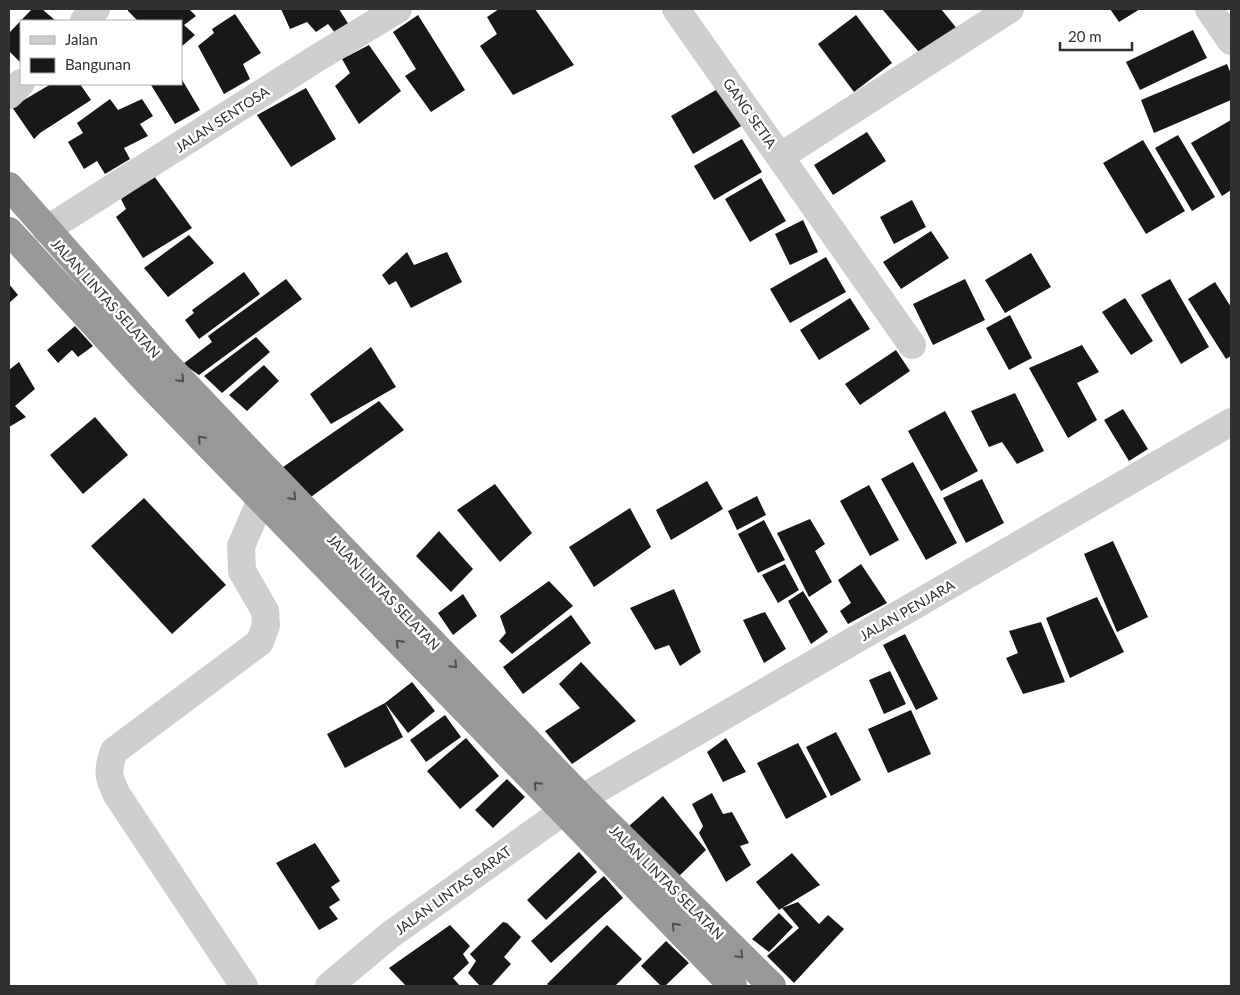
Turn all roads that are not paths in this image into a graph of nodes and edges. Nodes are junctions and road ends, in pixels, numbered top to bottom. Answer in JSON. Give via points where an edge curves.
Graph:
{"nodes":[{"id":1,"x":96,"y":9,"type":"edge"},
{"id":2,"x":398,"y":9,"type":"edge"},
{"id":3,"x":676,"y":9,"type":"edge"},
{"id":4,"x":1010,"y":9,"type":"edge"},
{"id":5,"x":1210,"y":9,"type":"edge"},
{"id":6,"x":85,"y":20,"type":"edge"},
{"id":7,"x":1231,"y":41,"type":"edge"},
{"id":8,"x":20,"y":84,"type":"edge"},
{"id":9,"x":9,"y":95,"type":"edge"},
{"id":10,"x":781,"y":156,"type":"junction"},
{"id":11,"x":9,"y":186,"type":"edge"},
{"id":12,"x":46,"y":230,"type":"junction"},
{"id":13,"x":9,"y":231,"type":"edge"},
{"id":14,"x":912,"y":344,"type":"dead end"},
{"id":15,"x":1231,"y":422,"type":"edge"},
{"id":16,"x":233,"y":453,"type":"junction"},
{"id":17,"x":261,"y":500,"type":"junction"},
{"id":18,"x":572,"y":804,"type":"junction"},
{"id":19,"x":244,"y":986,"type":"edge"},
{"id":20,"x":329,"y":986,"type":"edge"},
{"id":21,"x":733,"y":986,"type":"edge"},
{"id":22,"x":772,"y":986,"type":"edge"}],
"edges":[{"from":1,"to":6,"type":"street"},
{"from":2,"to":12,"type":"street","name":"JALAN SENTOSA"},
{"from":3,"to":10,"type":"street","name":"GANG SETIA"},
{"from":4,"to":10,"type":"street"},
{"from":5,"to":7,"type":"street"},
{"from":8,"to":9,"type":"street"},
{"from":10,"to":14,"type":"street","name":"GANG SETIA"},
{"from":11,"to":12,"type":"highway","name":"JALAN LINTAS SELATAN"},
{"from":12,"to":16,"type":"highway","name":"JALAN LINTAS SELATAN","one_way":true,"via":[[165,363]]},
{"from":16,"to":13,"type":"highway","name":"JALAN LINTAS SELATAN","one_way":true,"via":[[148,384]]},
{"from":15,"to":18,"type":"street","name":"JALAN PENJARA"},
{"from":16,"to":17,"type":"highway","name":"JALAN LINTAS SELATAN"},
{"from":16,"to":18,"type":"highway","name":"JALAN LINTAS SELATAN","one_way":true},
{"from":18,"to":17,"type":"highway","name":"JALAN LINTAS SELATAN","one_way":true},
{"from":17,"to":19,"type":"street","via":[[241,546],[242,571],[265,611],[266,625],[260,642],[114,751],[108,766],[109,780],[117,795]]},
{"from":18,"to":20,"type":"street","name":"JALAN LINTAS BARAT","via":[[390,935]]},
{"from":21,"to":18,"type":"highway","name":"JALAN LINTAS SELATAN","one_way":true},
{"from":18,"to":22,"type":"highway","name":"JALAN LINTAS SELATAN","one_way":true}]}
